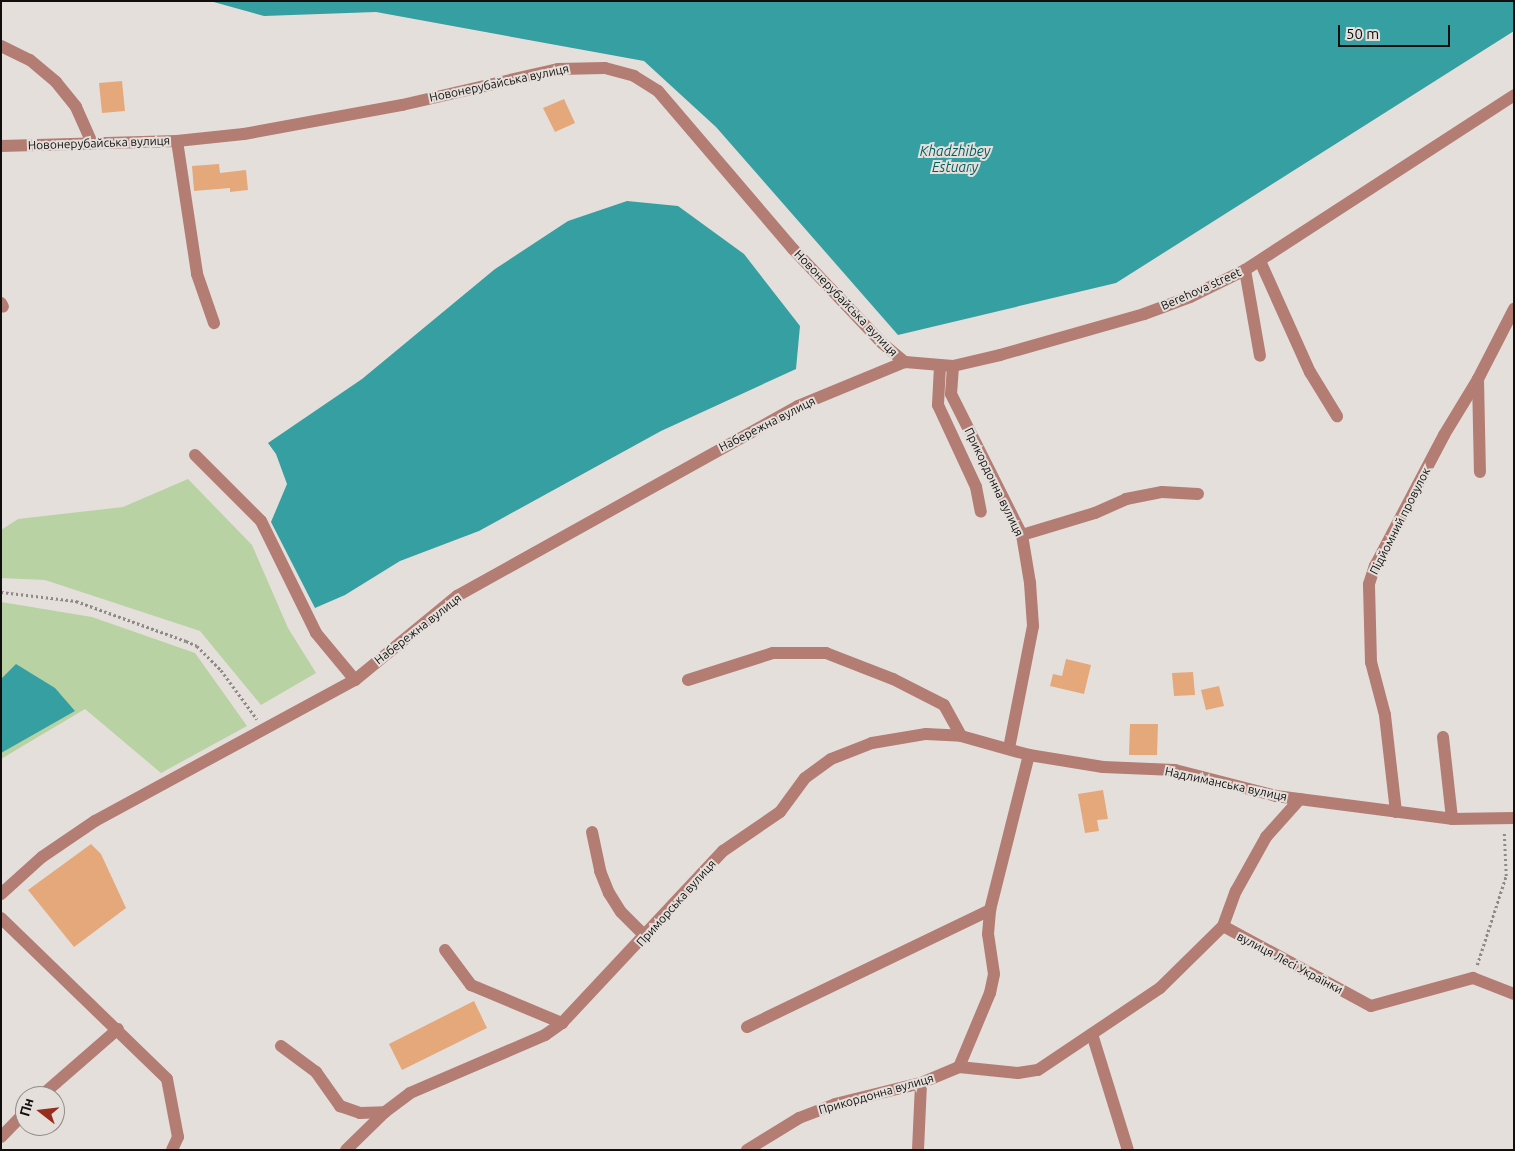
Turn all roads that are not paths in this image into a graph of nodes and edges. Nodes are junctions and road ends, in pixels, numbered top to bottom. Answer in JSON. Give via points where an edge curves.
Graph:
{"nodes":[{"id":1,"x":1,"y":46,"type":"edge"},
{"id":2,"x":1514,"y":95,"type":"edge"},
{"id":3,"x":177,"y":141,"type":"junction"},
{"id":4,"x":92,"y":144,"type":"junction"},
{"id":5,"x":1,"y":146,"type":"edge"},
{"id":6,"x":1260,"y":261,"type":"junction"},
{"id":7,"x":1245,"y":270,"type":"junction"},
{"id":8,"x":1514,"y":310,"type":"edge"},
{"id":9,"x":214,"y":323,"type":"dead end"},
{"id":10,"x":1260,"y":356,"type":"dead end"},
{"id":11,"x":905,"y":362,"type":"junction"},
{"id":12,"x":947,"y":366,"type":"junction"},
{"id":13,"x":1478,"y":379,"type":"junction"},
{"id":14,"x":1337,"y":416,"type":"dead end"},
{"id":15,"x":195,"y":455,"type":"dead end"},
{"id":16,"x":1480,"y":472,"type":"dead end"},
{"id":17,"x":1198,"y":494,"type":"dead end"},
{"id":18,"x":981,"y":512,"type":"dead end"},
{"id":19,"x":1022,"y":535,"type":"junction"},
{"id":20,"x":355,"y":680,"type":"junction"},
{"id":21,"x":688,"y":680,"type":"dead end"},
{"id":22,"x":961,"y":736,"type":"junction"},
{"id":23,"x":1443,"y":737,"type":"dead end"},
{"id":24,"x":1009,"y":748,"type":"junction"},
{"id":25,"x":1029,"y":755,"type":"junction"},
{"id":26,"x":1300,"y":799,"type":"junction"},
{"id":27,"x":1396,"y":812,"type":"junction"},
{"id":28,"x":1509,"y":818,"type":"edge"},
{"id":29,"x":1452,"y":819,"type":"junction"},
{"id":30,"x":592,"y":832,"type":"dead end"},
{"id":31,"x":1,"y":894,"type":"edge"},
{"id":32,"x":990,"y":910,"type":"junction"},
{"id":33,"x":1,"y":918,"type":"edge"},
{"id":34,"x":1223,"y":926,"type":"junction"},
{"id":35,"x":646,"y":937,"type":"junction"},
{"id":36,"x":445,"y":950,"type":"dead end"},
{"id":37,"x":1514,"y":994,"type":"edge"},
{"id":38,"x":562,"y":1024,"type":"junction"},
{"id":39,"x":747,"y":1027,"type":"dead end"},
{"id":40,"x":118,"y":1029,"type":"junction"},
{"id":41,"x":1092,"y":1034,"type":"junction"},
{"id":42,"x":281,"y":1046,"type":"dead end"},
{"id":43,"x":959,"y":1067,"type":"junction"},
{"id":44,"x":920,"y":1083,"type":"junction"},
{"id":45,"x":52,"y":1086,"type":"edge"},
{"id":46,"x":385,"y":1112,"type":"junction"},
{"id":47,"x":15,"y":1122,"type":"edge"},
{"id":48,"x":1,"y":1137,"type":"edge"},
{"id":49,"x":172,"y":1150,"type":"edge"},
{"id":50,"x":346,"y":1150,"type":"edge"},
{"id":51,"x":747,"y":1150,"type":"edge"},
{"id":52,"x":918,"y":1150,"type":"edge"},
{"id":53,"x":1128,"y":1150,"type":"edge"}],
"edges":[{"from":1,"to":4,"type":"street","via":[[30,60],[56,82],[76,107]]},
{"from":2,"to":6,"type":"street","name":"Berehova street"},
{"from":3,"to":4,"type":"street","name":"Новонерубайська вулиця"},
{"from":3,"to":9,"type":"street","via":[[197,274]]},
{"from":3,"to":11,"type":"street","name":"Новонерубайська вулиця","via":[[244,134],[402,105],[558,68],[583,66],[634,76],[658,92],[794,249],[882,343]]},
{"from":4,"to":5,"type":"street","name":"Новонерубайська вулиця"},
{"from":6,"to":7,"type":"street","name":"Berehova street"},
{"from":6,"to":14,"type":"street","via":[[1310,372]]},
{"from":7,"to":10,"type":"street"},
{"from":7,"to":12,"type":"street","name":"Berehova street","via":[[1190,297],[1144,314]]},
{"from":8,"to":13,"type":"street","name":"Підйомний провулок"},
{"from":11,"to":12,"type":"street","name":"Berehova street"},
{"from":11,"to":20,"type":"street","name":"Набережна вулиця","via":[[798,406],[457,596]]},
{"from":12,"to":18,"type":"street","via":[[938,405],[976,487]]},
{"from":12,"to":19,"type":"street","name":"Прикордонна вулиця","via":[[951,394]]},
{"from":13,"to":16,"type":"street"},
{"from":13,"to":27,"type":"street","name":"Підйомний провулок","via":[[1444,435],[1375,566],[1369,584],[1371,662],[1385,715]]},
{"from":15,"to":20,"type":"street","via":[[261,522],[316,633]]},
{"from":17,"to":19,"type":"street","via":[[1162,492],[1126,499],[1095,513]]},
{"from":19,"to":24,"type":"street","name":"Прикордонна вулиця","via":[[1033,626]]},
{"from":20,"to":31,"type":"street","name":"Набережна вулиця","via":[[95,821],[42,857]]},
{"from":21,"to":22,"type":"street","via":[[773,653],[826,653],[893,679],[944,705]]},
{"from":22,"to":24,"type":"street","name":"Приморська вулиця"},
{"from":22,"to":35,"type":"street","name":"Приморська вулиця","via":[[926,734],[872,743],[831,759],[805,778],[780,812],[723,851]]},
{"from":23,"to":29,"type":"street"},
{"from":24,"to":25,"type":"street","name":"Приморська вулиця"},
{"from":25,"to":26,"type":"street","name":"Надлиманська вулиця","via":[[1103,767],[1175,770]]},
{"from":25,"to":32,"type":"street"},
{"from":26,"to":27,"type":"street","name":"Надлиманська вулиця"},
{"from":26,"to":34,"type":"street","via":[[1266,837],[1236,891]]},
{"from":27,"to":29,"type":"street","name":"Надлиманська вулиця"},
{"from":28,"to":29,"type":"street","name":"Надлиманська вулиця"},
{"from":30,"to":35,"type":"street","via":[[600,871],[609,893],[621,912]]},
{"from":32,"to":39,"type":"street"},
{"from":32,"to":43,"type":"street","via":[[988,934],[994,974],[990,992]]},
{"from":33,"to":40,"type":"street"},
{"from":34,"to":37,"type":"street","name":"вулиця Лесі Українки","via":[[1371,1006],[1473,978]]},
{"from":34,"to":41,"type":"street","name":"вулиця Лесі Українки","via":[[1160,988]]},
{"from":35,"to":38,"type":"street","name":"Приморська вулиця"},
{"from":36,"to":38,"type":"street","via":[[471,985]]},
{"from":38,"to":46,"type":"street","name":"Приморська вулиця","via":[[545,1035],[410,1093]]},
{"from":40,"to":45,"type":"street"},
{"from":40,"to":49,"type":"street","via":[[167,1078],[178,1137]]},
{"from":41,"to":43,"type":"street","name":"вулиця Лесі Українки","via":[[1029,1073]]},
{"from":41,"to":53,"type":"street"},
{"from":42,"to":46,"type":"street","via":[[316,1072],[340,1106],[360,1113]]},
{"from":43,"to":44,"type":"street","name":"Прикордонна вулиця"},
{"from":44,"to":51,"type":"street","name":"Прикордонна вулиця","via":[[835,1104],[799,1118]]},
{"from":44,"to":52,"type":"street"},
{"from":46,"to":50,"type":"street","name":"Приморська вулиця"},
{"from":47,"to":48,"type":"street"}]}
